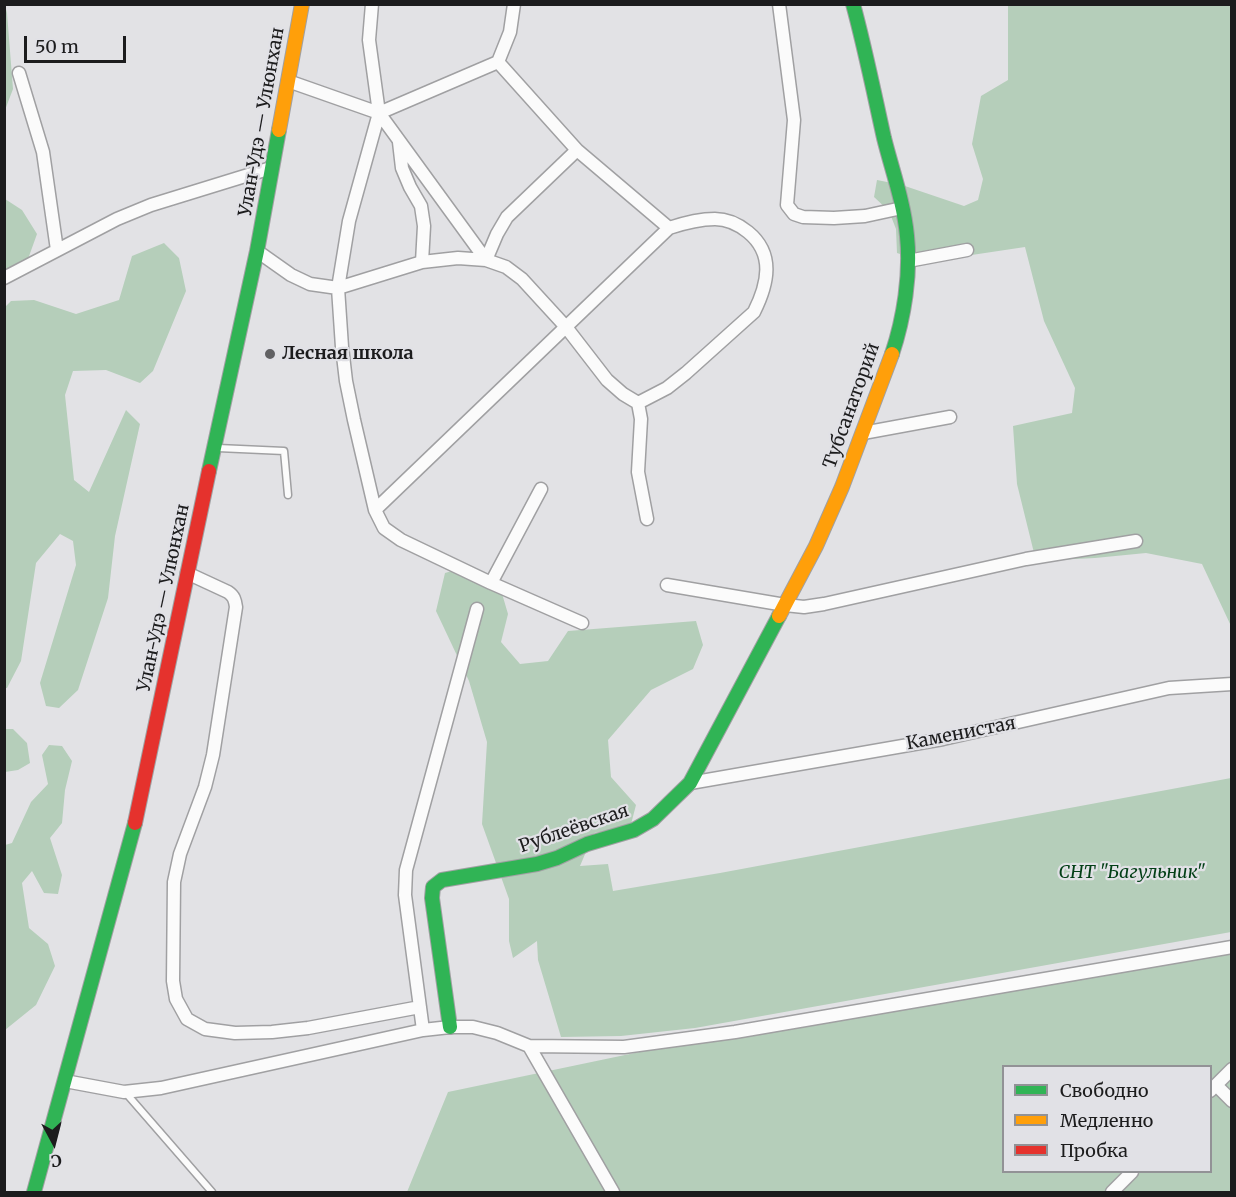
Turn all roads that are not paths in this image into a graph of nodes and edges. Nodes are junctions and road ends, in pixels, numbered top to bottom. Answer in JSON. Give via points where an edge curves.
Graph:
{"nodes":[{"id":1,"x":302,"y":4,"type":"edge"},
{"id":2,"x":372,"y":4,"type":"edge"},
{"id":3,"x":514,"y":4,"type":"edge"},
{"id":4,"x":779,"y":4,"type":"edge"},
{"id":5,"x":853,"y":4,"type":"edge"},
{"id":6,"x":498,"y":62,"type":"junction"},
{"id":7,"x":19,"y":73,"type":"dead end"},
{"id":8,"x":288,"y":81,"type":"junction"},
{"id":9,"x":380,"y":113,"type":"junction"},
{"id":10,"x":399,"y":140,"type":"junction"},
{"id":11,"x":577,"y":150,"type":"junction"},
{"id":12,"x":271,"y":168,"type":"junction"},
{"id":13,"x":902,"y":208,"type":"junction"},
{"id":14,"x":669,"y":228,"type":"junction"},
{"id":15,"x":57,"y":250,"type":"junction"},
{"id":16,"x":967,"y":250,"type":"dead end"},
{"id":17,"x":257,"y":251,"type":"junction"},
{"id":18,"x":486,"y":260,"type":"junction"},
{"id":19,"x":908,"y":261,"type":"junction"},
{"id":20,"x":422,"y":262,"type":"junction"},
{"id":21,"x":4,"y":278,"type":"edge"},
{"id":22,"x":338,"y":288,"type":"junction"},
{"id":23,"x":566,"y":327,"type":"junction"},
{"id":24,"x":638,"y":403,"type":"junction"},
{"id":25,"x":950,"y":417,"type":"dead end"},
{"id":26,"x":863,"y":433,"type":"junction"},
{"id":27,"x":214,"y":448,"type":"junction"},
{"id":28,"x":541,"y":489,"type":"dead end"},
{"id":29,"x":288,"y":495,"type":"dead end"},
{"id":30,"x":375,"y":510,"type":"junction"},
{"id":31,"x":647,"y":519,"type":"dead end"},
{"id":32,"x":1136,"y":541,"type":"dead end"},
{"id":33,"x":187,"y":573,"type":"junction"},
{"id":34,"x":491,"y":583,"type":"junction"},
{"id":35,"x":667,"y":585,"type":"dead end"},
{"id":36,"x":785,"y":605,"type":"junction"},
{"id":37,"x":477,"y":609,"type":"dead end"},
{"id":38,"x":582,"y":623,"type":"dead end"},
{"id":39,"x":1232,"y":684,"type":"edge"},
{"id":40,"x":690,"y":783,"type":"junction"},
{"id":41,"x":1232,"y":947,"type":"edge"},
{"id":42,"x":420,"y":1007,"type":"junction"},
{"id":43,"x":450,"y":1027,"type":"junction"},
{"id":44,"x":423,"y":1030,"type":"junction"},
{"id":45,"x":529,"y":1046,"type":"junction"},
{"id":46,"x":1232,"y":1069,"type":"edge"},
{"id":47,"x":65,"y":1081,"type":"junction"},
{"id":48,"x":1213,"y":1088,"type":"edge"},
{"id":49,"x":124,"y":1092,"type":"junction"},
{"id":50,"x":1232,"y":1101,"type":"edge"},
{"id":51,"x":1131,"y":1173,"type":"edge"},
{"id":52,"x":34,"y":1192,"type":"edge"},
{"id":53,"x":212,"y":1192,"type":"edge"},
{"id":54,"x":613,"y":1192,"type":"edge"},
{"id":55,"x":1112,"y":1192,"type":"edge"}],
"edges":[{"from":1,"to":8,"type":"street","name":"Улан-Удэ — Улюнхан"},
{"from":2,"to":9,"type":"street","via":[[369,40]]},
{"from":3,"to":6,"type":"street","via":[[510,32]]},
{"from":4,"to":13,"type":"street","via":[[794,120],[787,205],[803,217],[834,218]]},
{"from":5,"to":13,"type":"street","name":"Тубсанаторий"},
{"from":6,"to":9,"type":"street"},
{"from":6,"to":11,"type":"street"},
{"from":7,"to":15,"type":"street","via":[[43,152]]},
{"from":8,"to":9,"type":"street"},
{"from":8,"to":12,"type":"street","name":"Улан-Удэ — Улюнхан"},
{"from":9,"to":10,"type":"street"},
{"from":9,"to":22,"type":"street","via":[[349,221]]},
{"from":10,"to":18,"type":"street"},
{"from":10,"to":20,"type":"street","via":[[402,168],[421,206]]},
{"from":11,"to":14,"type":"street"},
{"from":11,"to":18,"type":"street","via":[[507,217]]},
{"from":12,"to":15,"type":"street","via":[[151,205]]},
{"from":12,"to":17,"type":"street","name":"Улан-Удэ — Улюнхан"},
{"from":13,"to":19,"type":"street","name":"Тубсанаторий"},
{"from":14,"to":23,"type":"street"},
{"from":14,"to":24,"type":"street","via":[[716,219],[738,224],[756,239],[766,257],[766,279],[754,312],[667,388]]},
{"from":15,"to":21,"type":"street"},
{"from":16,"to":19,"type":"street"},
{"from":17,"to":22,"type":"street","via":[[310,284]]},
{"from":17,"to":27,"type":"street","name":"Улан-Удэ — Улюнхан"},
{"from":18,"to":20,"type":"street"},
{"from":18,"to":23,"type":"street","via":[[506,267],[522,279]]},
{"from":19,"to":26,"type":"street","name":"Тубсанаторий","via":[[905,299],[894,347]]},
{"from":20,"to":22,"type":"street"},
{"from":22,"to":30,"type":"street","via":[[346,381]]},
{"from":23,"to":24,"type":"street","via":[[607,380]]},
{"from":23,"to":30,"type":"street"},
{"from":24,"to":31,"type":"street","via":[[638,472]]},
{"from":25,"to":26,"type":"street"},
{"from":26,"to":36,"type":"street","name":"Тубсанаторий","via":[[816,546]]},
{"from":27,"to":29,"type":"lane","via":[[284,451]]},
{"from":27,"to":33,"type":"street","name":"Улан-Удэ — Улюнхан"},
{"from":28,"to":34,"type":"street"},
{"from":30,"to":34,"type":"street","via":[[384,528],[401,540]]},
{"from":32,"to":36,"type":"street","via":[[1026,559],[824,604]]},
{"from":33,"to":42,"type":"street","via":[[228,592],[236,607],[213,755],[174,882],[176,999],[187,1019],[205,1029],[236,1033],[308,1028]]},
{"from":33,"to":47,"type":"street","name":"Улан-Удэ — Улюнхан","via":[[134,828]]},
{"from":34,"to":38,"type":"street"},
{"from":35,"to":36,"type":"street"},
{"from":36,"to":40,"type":"street","name":"Рублеёвская"},
{"from":37,"to":42,"type":"street","via":[[405,870]]},
{"from":39,"to":40,"type":"street","name":"Каменистая","via":[[1169,688],[943,739]]},
{"from":40,"to":43,"type":"street","name":"Рублеёвская","via":[[652,819],[634,830],[537,864],[442,880],[433,887]]},
{"from":41,"to":45,"type":"street","via":[[735,1032],[624,1047]]},
{"from":42,"to":44,"type":"street"},
{"from":43,"to":44,"type":"street"},
{"from":43,"to":45,"type":"street","via":[[473,1027]]},
{"from":44,"to":49,"type":"street","via":[[161,1088]]},
{"from":45,"to":54,"type":"street"},
{"from":46,"to":48,"type":"street"},
{"from":47,"to":49,"type":"street"},
{"from":47,"to":52,"type":"street","name":"Улан-Удэ — Улюнхан"},
{"from":48,"to":50,"type":"street"},
{"from":49,"to":53,"type":"lane"},
{"from":51,"to":55,"type":"street"}]}
